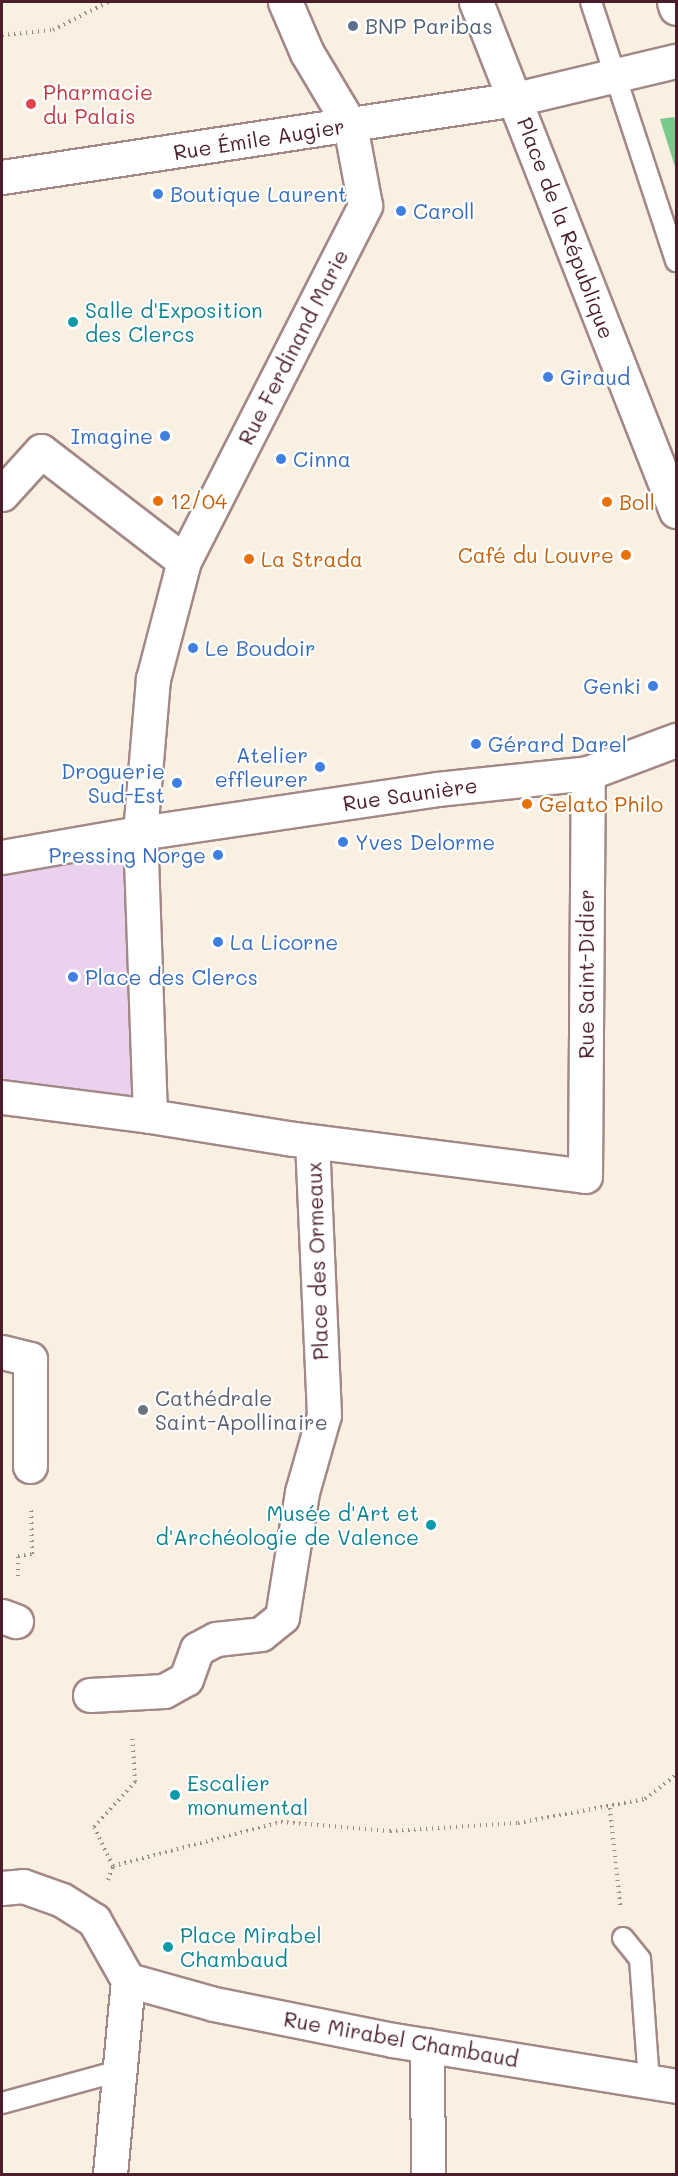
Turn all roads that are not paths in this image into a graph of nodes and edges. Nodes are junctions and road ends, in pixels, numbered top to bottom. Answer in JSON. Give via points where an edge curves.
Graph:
{"nodes":[{"id":1,"x":285,"y":2,"type":"edge"},
{"id":2,"x":476,"y":2,"type":"edge"},
{"id":3,"x":591,"y":2,"type":"edge"},
{"id":4,"x":674,"y":2,"type":"edge"},
{"id":5,"x":676,"y":8,"type":"edge"},
{"id":6,"x":676,"y":61,"type":"edge"},
{"id":7,"x":615,"y":75,"type":"junction"},
{"id":8,"x":516,"y":99,"type":"junction"},
{"id":9,"x":350,"y":125,"type":"junction"},
{"id":10,"x":2,"y":177,"type":"edge"},
{"id":11,"x":676,"y":261,"type":"edge"},
{"id":12,"x":2,"y":494,"type":"edge"},
{"id":13,"x":676,"y":511,"type":"edge"},
{"id":14,"x":184,"y":561,"type":"junction"},
{"id":15,"x":676,"y":740,"type":"edge"},
{"id":16,"x":588,"y":773,"type":"junction"},
{"id":17,"x":140,"y":833,"type":"junction"},
{"id":18,"x":2,"y":857,"type":"edge"},
{"id":19,"x":2,"y":1097,"type":"edge"},
{"id":20,"x":150,"y":1116,"type":"junction"},
{"id":21,"x":312,"y":1142,"type":"junction"},
{"id":22,"x":585,"y":1176,"type":"joint"},
{"id":23,"x":2,"y":1352,"type":"edge"},
{"id":24,"x":30,"y":1466,"type":"road end"},
{"id":25,"x":90,"y":1695,"type":"dead end"},
{"id":26,"x":2,"y":1888,"type":"edge"},
{"id":27,"x":623,"y":1938,"type":"road end"},
{"id":28,"x":128,"y":1980,"type":"junction"},
{"id":29,"x":427,"y":2045,"type":"junction"},
{"id":30,"x":119,"y":2071,"type":"junction"},
{"id":31,"x":663,"y":2084,"type":"edge"},
{"id":32,"x":2,"y":2103,"type":"edge"},
{"id":33,"x":110,"y":2175,"type":"edge"},
{"id":34,"x":428,"y":2175,"type":"edge"}],
"edges":[{"from":1,"to":9,"type":"street","via":[[307,53]]},
{"from":2,"to":8,"type":"street"},
{"from":3,"to":7,"type":"lane"},
{"from":4,"to":5,"type":"street"},
{"from":6,"to":7,"type":"street","name":"Place de la République"},
{"from":7,"to":8,"type":"street","name":"Place de la République"},
{"from":7,"to":11,"type":"lane"},
{"from":8,"to":9,"type":"street","name":"Rue Émile Augier"},
{"from":8,"to":13,"type":"street","name":"Place de la République"},
{"from":9,"to":10,"type":"street","name":"Rue Émile Augier"},
{"from":9,"to":14,"type":"street","name":"Rue Ferdinand Marie","via":[[365,205]]},
{"from":12,"to":14,"type":"street","via":[[41,451]]},
{"from":14,"to":17,"type":"street","name":"Rue Ferdinand Marie","via":[[153,679]]},
{"from":15,"to":16,"type":"street","name":"Rue Saunière"},
{"from":16,"to":17,"type":"street","name":"Rue Saunière","via":[[437,789]]},
{"from":16,"to":22,"type":"street","name":"Rue Saint-Didier"},
{"from":17,"to":18,"type":"street","name":"Rue Saunière"},
{"from":17,"to":20,"type":"street"},
{"from":19,"to":20,"type":"street"},
{"from":20,"to":21,"type":"street","name":"Place des Ormeaux"},
{"from":21,"to":22,"type":"street","name":"Place des Ormeaux"},
{"from":21,"to":25,"type":"street","name":"Place des Ormeaux","via":[[324,1415],[302,1492],[282,1617],[261,1634],[216,1639],[197,1649],[186,1679],[165,1690]]},
{"from":23,"to":24,"type":"street","via":[[30,1359]]},
{"from":26,"to":28,"type":"street","via":[[23,1886],[52,1896],[94,1920]]},
{"from":27,"to":31,"type":"lane","via":[[640,1959]]},
{"from":28,"to":29,"type":"street","name":"Rue Mirabel Chambaud","via":[[214,2004]]},
{"from":28,"to":30,"type":"street"},
{"from":29,"to":31,"type":"street","name":"Rue Mirabel Chambaud"},
{"from":29,"to":34,"type":"street"},
{"from":30,"to":32,"type":"lane"},
{"from":30,"to":33,"type":"street"}]}
